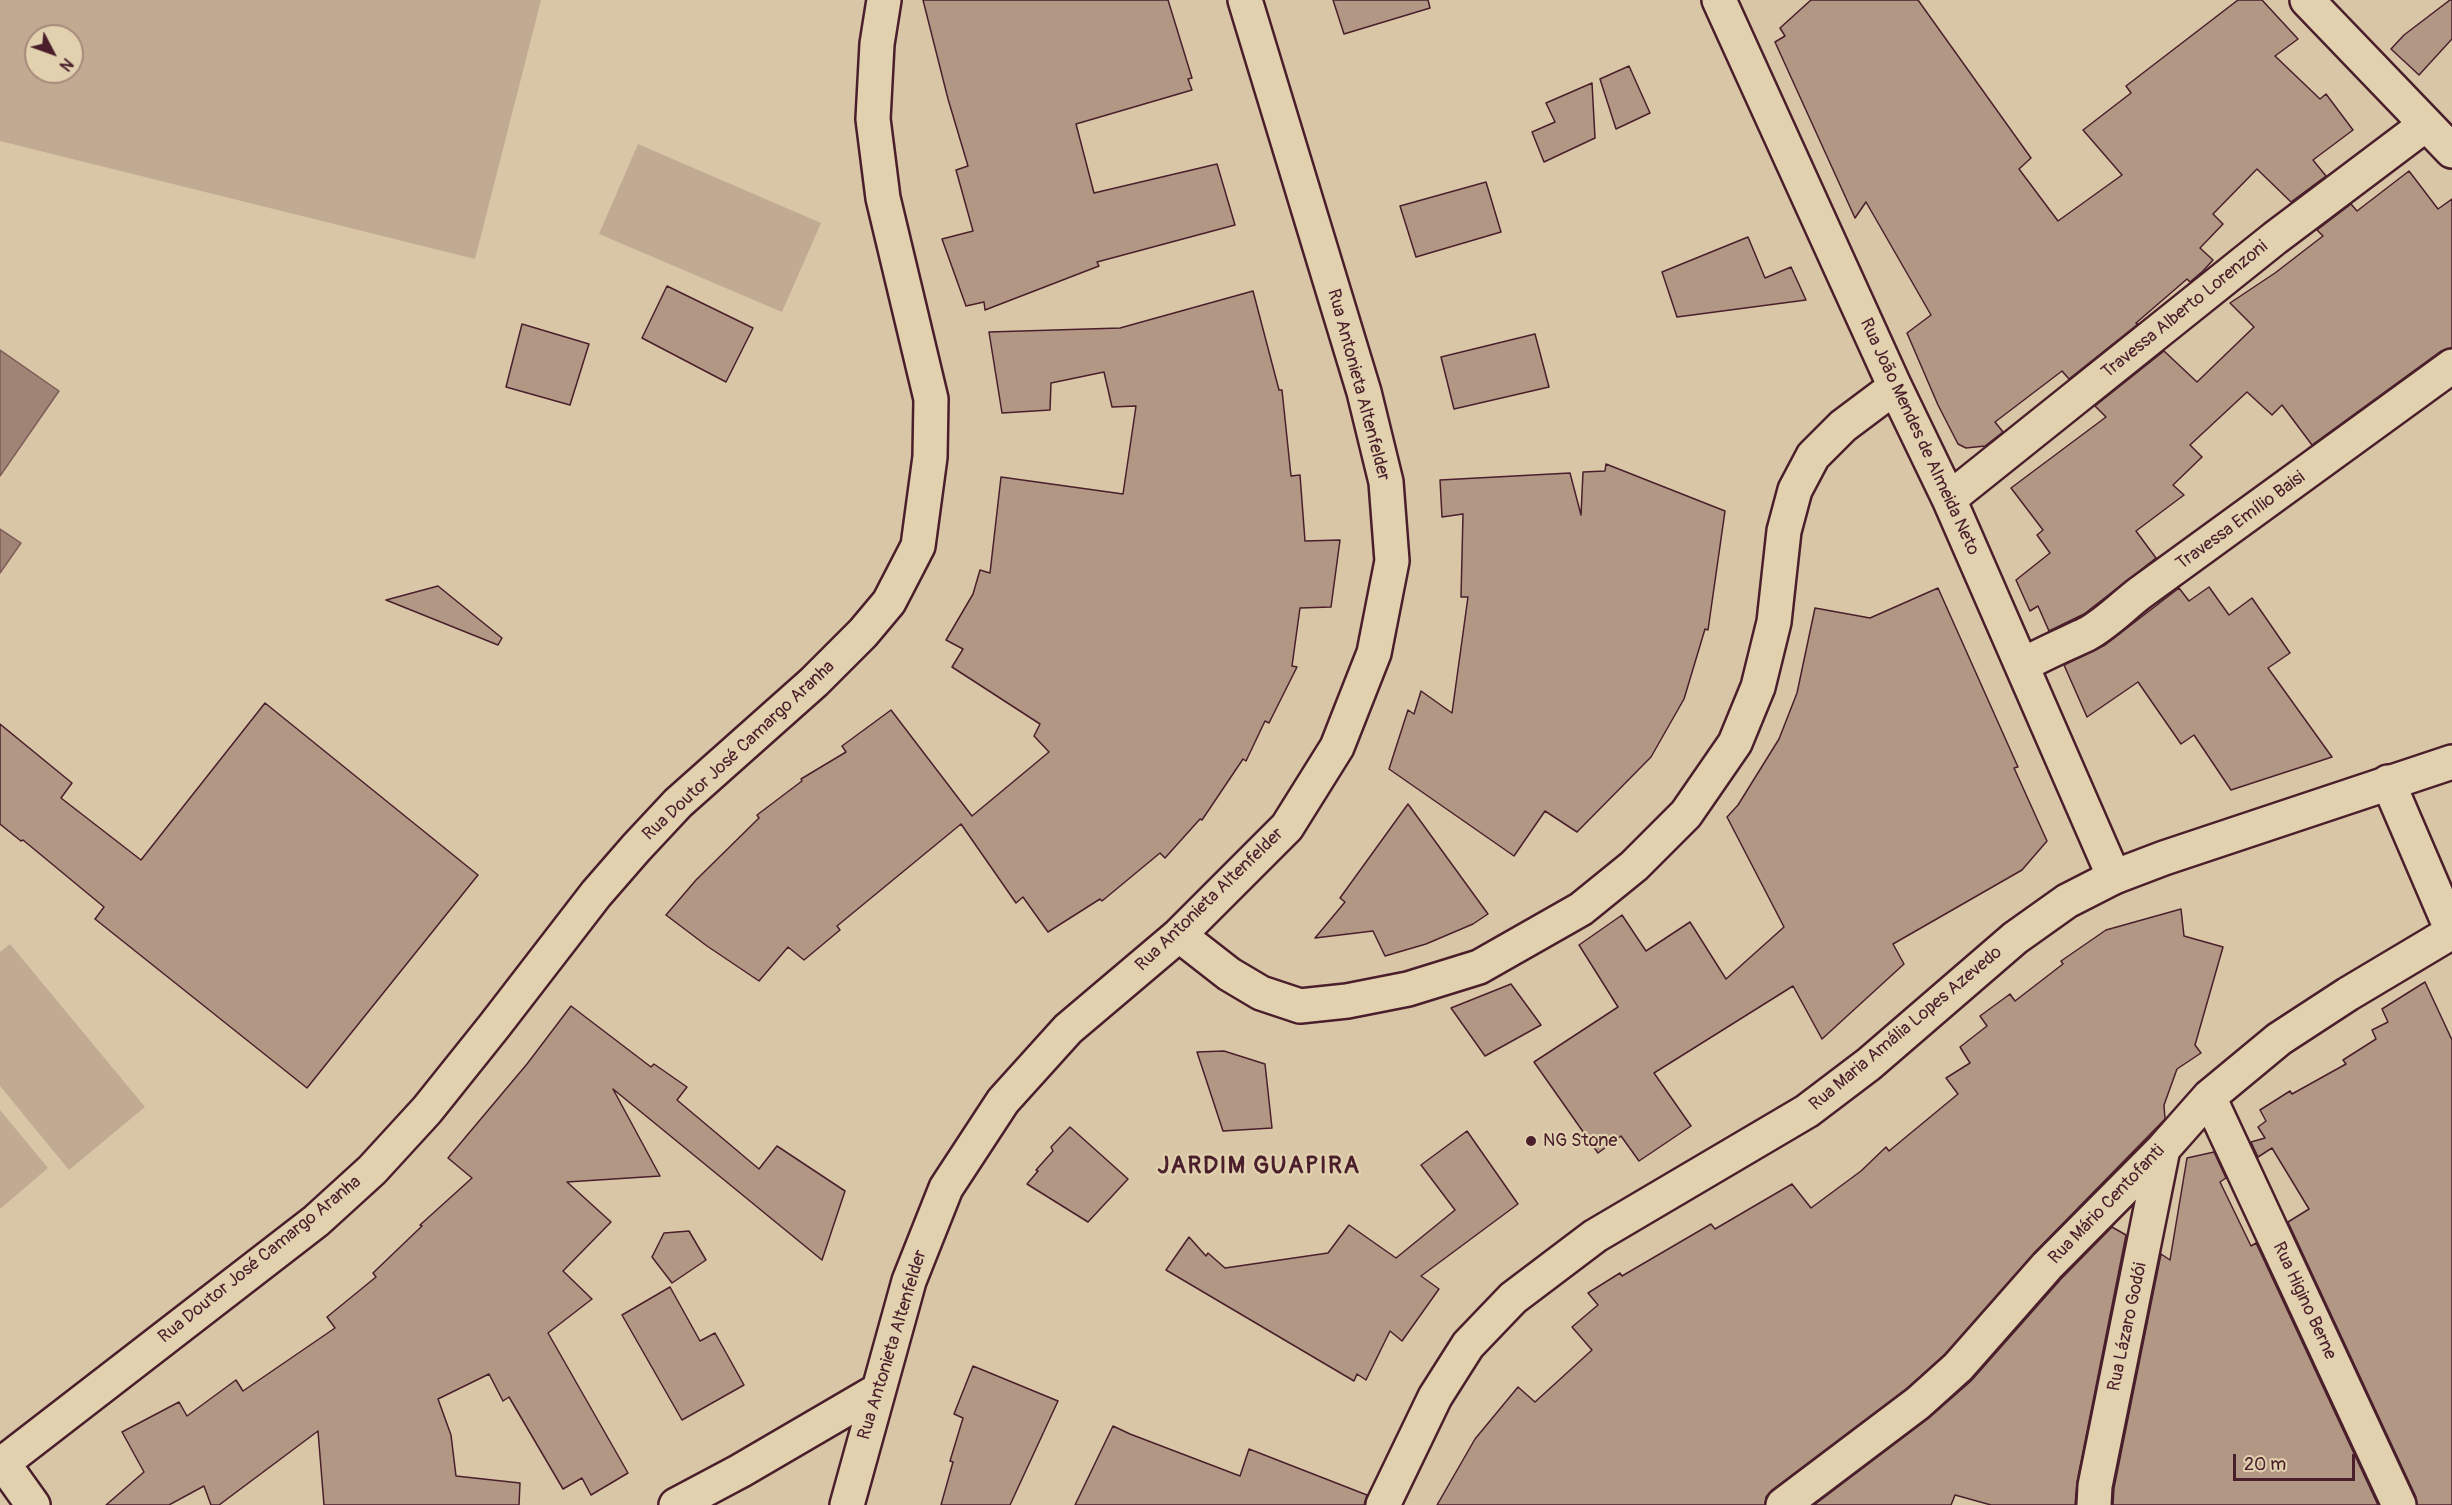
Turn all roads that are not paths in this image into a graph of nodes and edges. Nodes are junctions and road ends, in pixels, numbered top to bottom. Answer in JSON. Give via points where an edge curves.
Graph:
{"nodes":[{"id":1,"x":884,"y":0,"type":"edge"},
{"id":2,"x":1245,"y":0,"type":"edge"},
{"id":3,"x":1719,"y":0,"type":"edge"},
{"id":4,"x":2307,"y":0,"type":"edge"},
{"id":5,"x":2425,"y":125,"type":"junction"},
{"id":6,"x":2452,"y":151,"type":"edge"},
{"id":7,"x":2452,"y":366,"type":"edge"},
{"id":8,"x":1895,"y":387,"type":"junction"},
{"id":9,"x":1949,"y":499,"type":"junction"},
{"id":10,"x":2023,"y":665,"type":"junction"},
{"id":11,"x":2452,"y":762,"type":"edge"},
{"id":12,"x":2388,"y":782,"type":"junction"},
{"id":13,"x":2114,"y":877,"type":"junction"},
{"id":14,"x":2452,"y":931,"type":"edge"},
{"id":15,"x":1179,"y":934,"type":"junction"},
{"id":16,"x":2209,"y":1097,"type":"junction"},
{"id":17,"x":2163,"y":1149,"type":"junction"},
{"id":18,"x":877,"y":1391,"type":"junction"},
{"id":19,"x":2,"y":1460,"type":"edge"},
{"id":20,"x":33,"y":1505,"type":"edge"},
{"id":21,"x":676,"y":1505,"type":"edge"},
{"id":22,"x":847,"y":1505,"type":"edge"},
{"id":23,"x":1383,"y":1505,"type":"edge"},
{"id":24,"x":1782,"y":1505,"type":"edge"},
{"id":25,"x":2094,"y":1505,"type":"edge"},
{"id":26,"x":2399,"y":1505,"type":"edge"}],
"edges":[{"from":1,"to":19,"type":"street","name":"Rua Doutor José Camargo Aranha","via":[[873,119],[884,198],[931,399],[930,457],[918,546],[889,602],[814,682],[678,803],[636,848],[427,1110],[372,1170],[316,1221]]},
{"from":2,"to":15,"type":"street","name":"Rua Antonieta Altenfelder","via":[[1364,392],[1386,482],[1392,561],[1374,653],[1337,747],[1287,827]]},
{"from":3,"to":8,"type":"street","name":"Rua João Mendes de Almeida Neto"},
{"from":4,"to":5,"type":"street"},
{"from":5,"to":6,"type":"street"},
{"from":5,"to":9,"type":"street","name":"Travessa Alberto Lorenzoni","via":[[2275,238]]},
{"from":7,"to":10,"type":"street","name":"Travessa Emílio Baisi","via":[[2107,620]]},
{"from":8,"to":9,"type":"street","name":"Rua João Mendes de Almeida Neto"},
{"from":8,"to":15,"type":"street","via":[[1843,426],[1813,456],[1795,490],[1784,531],[1774,622],[1758,687],[1735,743],[1686,814],[1634,866],[1581,909],[1479,967],[1408,989],[1300,1005],[1261,993],[1229,974]]},
{"from":9,"to":10,"type":"street","name":"Rua João Mendes de Almeida Neto"},
{"from":10,"to":13,"type":"street","name":"Rua João Mendes de Almeida Neto"},
{"from":11,"to":12,"type":"street","name":"Rua Maria Amália Lopes Azevedo"},
{"from":12,"to":13,"type":"street","name":"Rua Maria Amália Lopes Azevedo"},
{"from":12,"to":14,"type":"street"},
{"from":13,"to":23,"type":"street","name":"Rua Maria Amália Lopes Azevedo","via":[[2067,901],[2016,938],[1807,1112],[1595,1236],[1513,1298],[1468,1345],[1435,1398]]},
{"from":14,"to":16,"type":"street","name":"Rua Mário Centofanti","via":[[2278,1039]]},
{"from":15,"to":18,"type":"street","name":"Rua Antonieta Altenfelder","via":[[1068,1029],[1003,1101],[946,1188],[909,1281]]},
{"from":16,"to":17,"type":"street","name":"Rua Mário Centofanti"},
{"from":16,"to":26,"type":"street","name":"Rua Higino Berne"},
{"from":17,"to":24,"type":"street","name":"Rua Mário Centofanti","via":[[2062,1250],[1958,1367],[1918,1403]]},
{"from":17,"to":25,"type":"street","name":"Rua Lázaro Godói"},
{"from":18,"to":21,"type":"street"},
{"from":18,"to":22,"type":"street","name":"Rua Antonieta Altenfelder"},
{"from":19,"to":20,"type":"street","name":"Rua Doutor José Camargo Aranha"}]}
